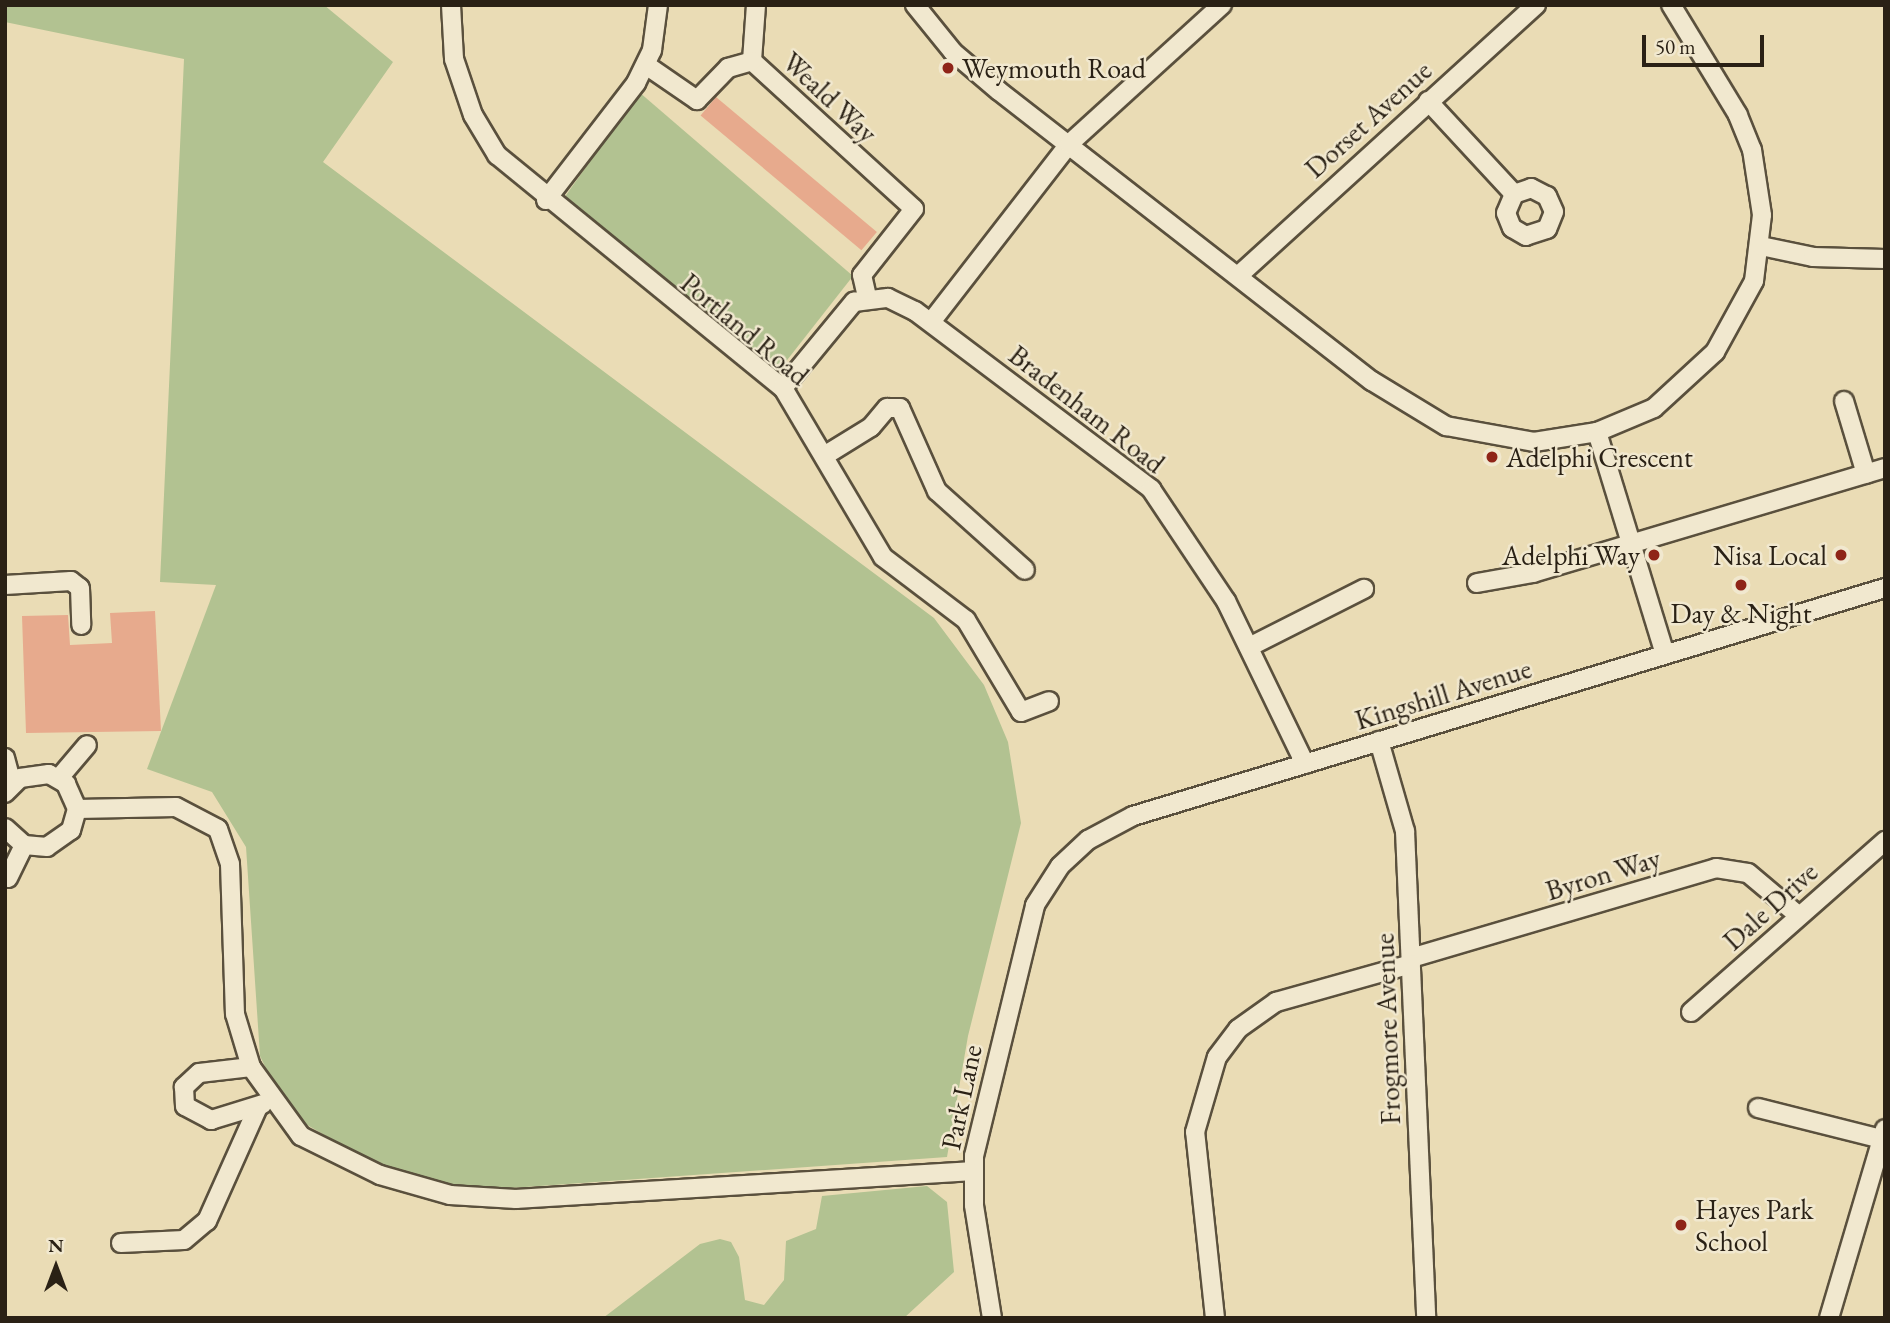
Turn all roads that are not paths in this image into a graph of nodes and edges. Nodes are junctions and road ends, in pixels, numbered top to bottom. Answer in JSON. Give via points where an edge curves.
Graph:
{"nodes":[{"id":1,"x":451,"y":5,"type":"edge"},
{"id":2,"x":658,"y":5,"type":"edge"},
{"id":3,"x":756,"y":5,"type":"edge"},
{"id":4,"x":915,"y":5,"type":"edge"},
{"id":5,"x":1222,"y":5,"type":"edge"},
{"id":6,"x":1536,"y":5,"type":"edge"},
{"id":7,"x":1671,"y":5,"type":"edge"},
{"id":8,"x":752,"y":61,"type":"junction"},
{"id":9,"x":646,"y":65,"type":"junction"},
{"id":10,"x":1428,"y":101,"type":"junction"},
{"id":11,"x":1069,"y":144,"type":"junction"},
{"id":12,"x":1514,"y":194,"type":"dead end"},
{"id":13,"x":546,"y":200,"type":"junction"},
{"id":14,"x":1760,"y":246,"type":"junction"},
{"id":15,"x":1885,"y":259,"type":"edge"},
{"id":16,"x":1238,"y":276,"type":"junction"},
{"id":17,"x":867,"y":298,"type":"junction"},
{"id":18,"x":931,"y":322,"type":"junction"},
{"id":19,"x":783,"y":388,"type":"junction"},
{"id":20,"x":1844,"y":401,"type":"dead end"},
{"id":21,"x":1597,"y":432,"type":"junction"},
{"id":22,"x":824,"y":456,"type":"junction"},
{"id":23,"x":1877,"y":470,"type":"edge"},
{"id":24,"x":1633,"y":543,"type":"junction"},
{"id":25,"x":1025,"y":570,"type":"dead end"},
{"id":26,"x":1477,"y":583,"type":"dead end"},
{"id":27,"x":5,"y":585,"type":"edge"},
{"id":28,"x":1885,"y":588,"type":"edge"},
{"id":29,"x":1364,"y":589,"type":"dead end"},
{"id":30,"x":81,"y":625,"type":"dead end"},
{"id":31,"x":1249,"y":647,"type":"junction"},
{"id":32,"x":1665,"y":654,"type":"junction"},
{"id":33,"x":1049,"y":701,"type":"dead end"},
{"id":34,"x":1379,"y":741,"type":"junction"},
{"id":35,"x":86,"y":745,"type":"dead end"},
{"id":36,"x":5,"y":758,"type":"edge"},
{"id":37,"x":1305,"y":764,"type":"junction"},
{"id":38,"x":59,"y":778,"type":"junction"},
{"id":39,"x":9,"y":788,"type":"edge"},
{"id":40,"x":76,"y":809,"type":"junction"},
{"id":41,"x":5,"y":828,"type":"edge"},
{"id":42,"x":1885,"y":841,"type":"edge"},
{"id":43,"x":24,"y":845,"type":"junction"},
{"id":44,"x":8,"y":878,"type":"dead end"},
{"id":45,"x":1041,"y":892,"type":"joint"},
{"id":46,"x":1798,"y":915,"type":"junction"},
{"id":47,"x":1411,"y":961,"type":"junction"},
{"id":48,"x":1691,"y":1012,"type":"dead end"},
{"id":49,"x":251,"y":1067,"type":"junction"},
{"id":50,"x":265,"y":1103,"type":"junction"},
{"id":51,"x":1758,"y":1108,"type":"dead end"},
{"id":52,"x":1883,"y":1134,"type":"edge"},
{"id":53,"x":972,"y":1171,"type":"junction"},
{"id":54,"x":121,"y":1243,"type":"dead end"},
{"id":55,"x":992,"y":1318,"type":"edge"},
{"id":56,"x":1215,"y":1318,"type":"edge"},
{"id":57,"x":1426,"y":1318,"type":"edge"},
{"id":58,"x":1829,"y":1318,"type":"edge"}],
"edges":[{"from":1,"to":13,"type":"street","name":"Portland Road","via":[[454,59],[480,131]]},
{"from":2,"to":9,"type":"street"},
{"from":3,"to":8,"type":"street","name":"Weald Way"},
{"from":4,"to":11,"type":"street","via":[[953,52]]},
{"from":5,"to":11,"type":"street"},
{"from":6,"to":10,"type":"street","name":"Dorset Avenue"},
{"from":7,"to":14,"type":"street","via":[[1746,132],[1760,192]]},
{"from":8,"to":9,"type":"street","via":[[728,68],[698,100]]},
{"from":8,"to":17,"type":"street","name":"Weald Way","via":[[914,209],[862,275]]},
{"from":9,"to":13,"type":"street"},
{"from":10,"to":12,"type":"street"},
{"from":10,"to":16,"type":"street","name":"Dorset Avenue"},
{"from":11,"to":16,"type":"street"},
{"from":11,"to":18,"type":"street"},
{"from":13,"to":19,"type":"street","name":"Portland Road"},
{"from":14,"to":15,"type":"street","via":[[1813,257]]},
{"from":14,"to":21,"type":"street","via":[[1748,298],[1715,352],[1654,408]]},
{"from":16,"to":21,"type":"street","via":[[1372,381],[1446,426],[1510,441]]},
{"from":17,"to":18,"type":"street","name":"Bradenham Road","via":[[898,300]]},
{"from":17,"to":19,"type":"street","via":[[842,310]]},
{"from":18,"to":31,"type":"street","name":"Bradenham Road","via":[[1151,489],[1197,553]]},
{"from":19,"to":22,"type":"street","name":"Portland Road"},
{"from":20,"to":23,"type":"street"},
{"from":21,"to":24,"type":"street"},
{"from":22,"to":25,"type":"street","via":[[871,427],[887,408],[904,411],[937,491]]},
{"from":22,"to":33,"type":"street","name":"Portland Road","via":[[875,547],[966,620],[1021,712]]},
{"from":23,"to":24,"type":"street"},
{"from":24,"to":26,"type":"street"},
{"from":24,"to":32,"type":"street"},
{"from":27,"to":30,"type":"street","via":[[71,581],[80,588]]},
{"from":28,"to":32,"type":"street","name":"Kingshill Avenue"},
{"from":29,"to":31,"type":"street"},
{"from":31,"to":37,"type":"street","name":"Bradenham Road"},
{"from":32,"to":34,"type":"street","name":"Kingshill Avenue"},
{"from":34,"to":37,"type":"street","name":"Kingshill Avenue"},
{"from":34,"to":47,"type":"street","name":"Frogmore Avenue","via":[[1403,820]]},
{"from":35,"to":38,"type":"street"},
{"from":36,"to":39,"type":"street"},
{"from":37,"to":45,"type":"street","name":"Kingshill Avenue","via":[[1113,824],[1072,853]]},
{"from":38,"to":39,"type":"street","via":[[39,772]]},
{"from":38,"to":40,"type":"street"},
{"from":40,"to":43,"type":"street","via":[[60,841]]},
{"from":40,"to":49,"type":"street","via":[[176,807],[200,814],[218,829],[230,864],[235,1014]]},
{"from":41,"to":43,"type":"street"},
{"from":42,"to":46,"type":"street","name":"Dale Drive"},
{"from":43,"to":44,"type":"street"},
{"from":45,"to":53,"type":"street","name":"Park Lane","via":[[1019,953]]},
{"from":46,"to":47,"type":"street","name":"Byron Way","via":[[1748,873],[1723,867]]},
{"from":46,"to":48,"type":"street","name":"Dale Drive"},
{"from":47,"to":56,"type":"street","name":"Byron Way","via":[[1276,1002],[1238,1029],[1217,1057],[1195,1132]]},
{"from":47,"to":57,"type":"street","name":"Frogmore Avenue"},
{"from":49,"to":50,"type":"street"},
{"from":49,"to":50,"type":"street","via":[[199,1073],[188,1082],[183,1099],[189,1111],[211,1120]]},
{"from":50,"to":53,"type":"street","via":[[327,1151],[408,1184],[470,1198]]},
{"from":50,"to":54,"type":"street","via":[[207,1220],[184,1240]]},
{"from":51,"to":52,"type":"street"},
{"from":52,"to":58,"type":"street"},
{"from":53,"to":55,"type":"street","name":"Park Lane"}]}
